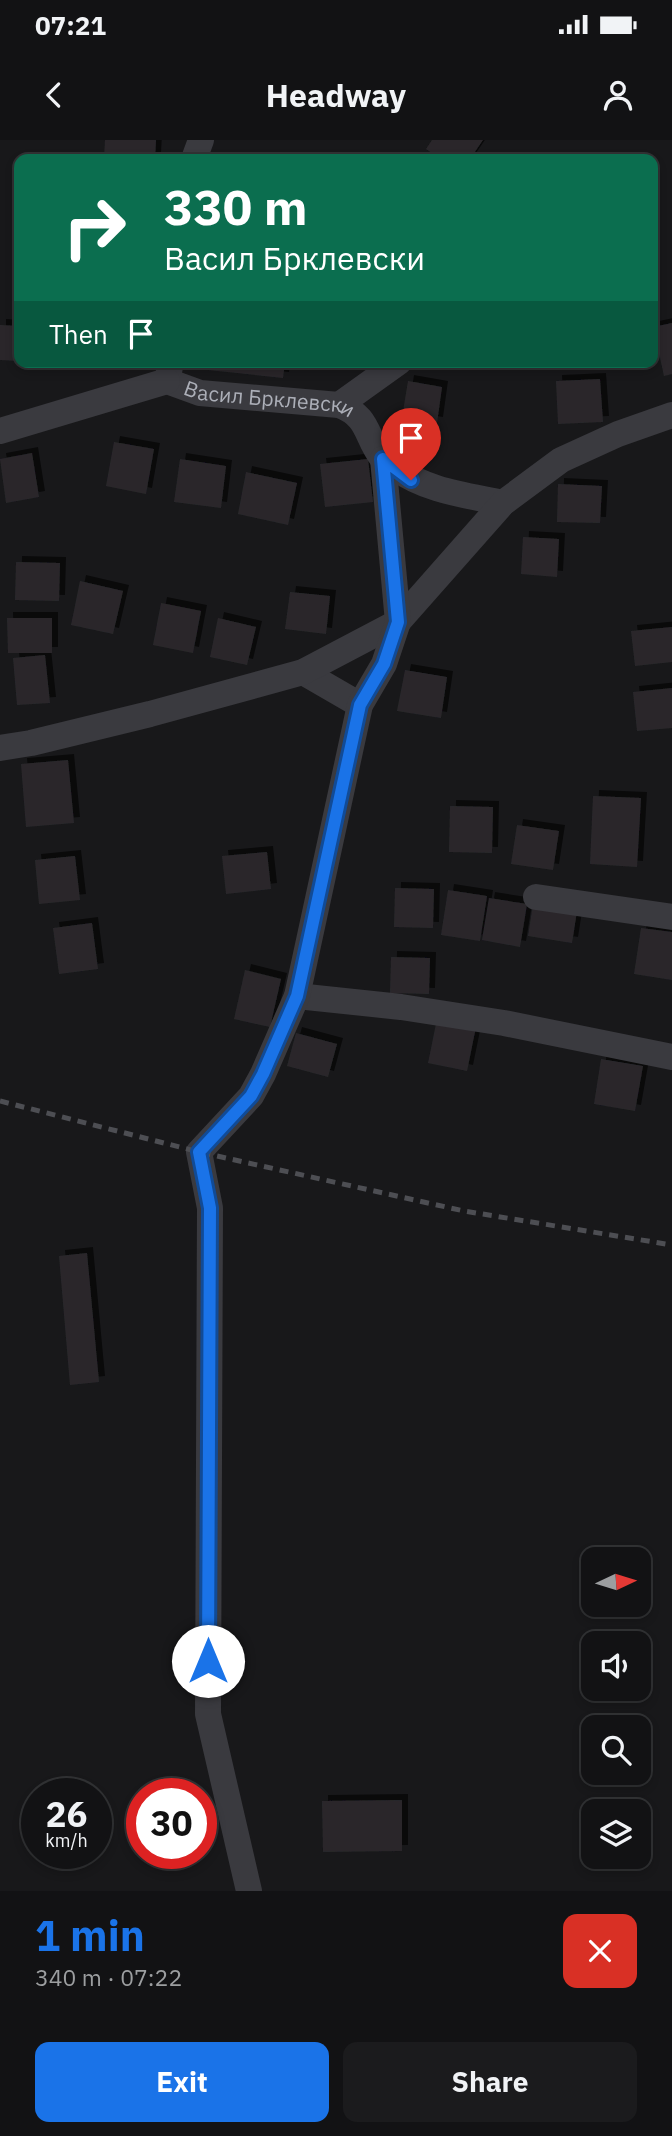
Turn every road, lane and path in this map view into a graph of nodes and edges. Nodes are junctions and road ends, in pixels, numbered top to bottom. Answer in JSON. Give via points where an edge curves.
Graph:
{"nodes":[{"id":1,"x":390,"y":368,"type":"edge"},
{"id":2,"x":169,"y":372,"type":"edge"},
{"id":3,"x":338,"y":405,"type":"junction"},
{"id":4,"x":672,"y":415,"type":"edge"},
{"id":5,"x":0,"y":431,"type":"edge"},
{"id":6,"x":383,"y":459,"type":"junction"},
{"id":7,"x":503,"y":503,"type":"junction"},
{"id":8,"x":398,"y":622,"type":"junction"},
{"id":9,"x":303,"y":672,"type":"junction"},
{"id":10,"x":360,"y":705,"type":"junction"},
{"id":11,"x":0,"y":748,"type":"edge"},
{"id":12,"x":536,"y":897,"type":"dead end"},
{"id":13,"x":672,"y":917,"type":"edge"},
{"id":14,"x":297,"y":996,"type":"junction"},
{"id":15,"x":672,"y":1058,"type":"edge"},
{"id":16,"x":249,"y":1891,"type":"edge"}],
"edges":[{"from":1,"to":3,"type":"street"},
{"from":2,"to":3,"type":"street","name":"Васил Брклевски","via":[[200,393]]},
{"from":2,"to":5,"type":"street","name":"Васил Брклевски"},
{"from":3,"to":6,"type":"street","name":"Васил Брклевски","via":[[353,411]]},
{"from":4,"to":7,"type":"street","via":[[561,460]]},
{"from":6,"to":7,"type":"street","name":"Васил Брклевски","via":[[411,480]]},
{"from":6,"to":8,"type":"street"},
{"from":7,"to":8,"type":"street"},
{"from":8,"to":9,"type":"street"},
{"from":8,"to":10,"type":"street","via":[[384,664]]},
{"from":9,"to":10,"type":"street"},
{"from":9,"to":11,"type":"street","via":[[150,714]]},
{"from":10,"to":14,"type":"street"},
{"from":12,"to":13,"type":"street"},
{"from":14,"to":15,"type":"street","via":[[504,1023]]},
{"from":14,"to":16,"type":"street","via":[[251,1096],[199,1152],[210,1208],[208,1714]]}]}
